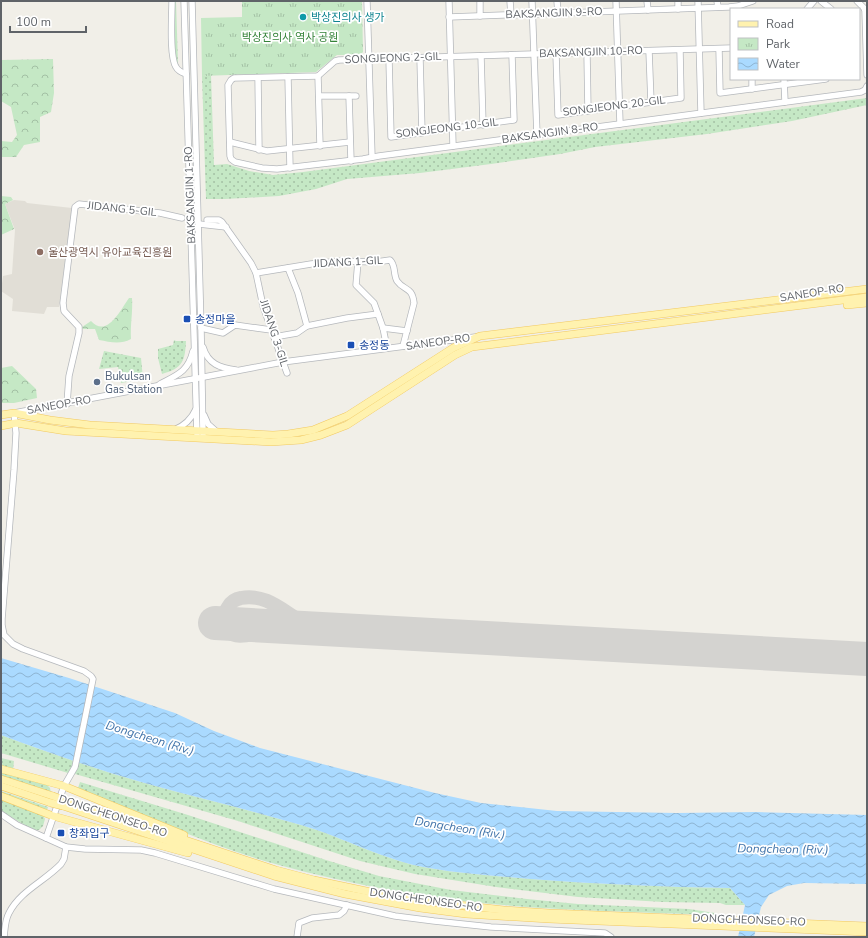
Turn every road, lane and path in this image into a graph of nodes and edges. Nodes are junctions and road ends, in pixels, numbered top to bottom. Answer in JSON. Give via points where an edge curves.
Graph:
{"nodes":[{"id":1,"x":172,"y":1,"type":"edge"},
{"id":2,"x":184,"y":1,"type":"edge"},
{"id":3,"x":192,"y":1,"type":"edge"},
{"id":4,"x":367,"y":1,"type":"edge"},
{"id":5,"x":449,"y":1,"type":"edge"},
{"id":6,"x":480,"y":1,"type":"edge"},
{"id":7,"x":510,"y":1,"type":"edge"},
{"id":8,"x":532,"y":1,"type":"edge"},
{"id":9,"x":558,"y":1,"type":"edge"},
{"id":10,"x":616,"y":1,"type":"edge"},
{"id":11,"x":647,"y":1,"type":"edge"},
{"id":12,"x":678,"y":1,"type":"edge"},
{"id":13,"x":698,"y":1,"type":"edge"},
{"id":14,"x":718,"y":1,"type":"edge"},
{"id":15,"x":753,"y":1,"type":"edge"},
{"id":16,"x":821,"y":1,"type":"edge"},
{"id":17,"x":857,"y":1,"type":"edge"},
{"id":18,"x":698,"y":8,"type":"junction"},
{"id":19,"x":718,"y":8,"type":"junction"},
{"id":20,"x":830,"y":8,"type":"edge"},
{"id":21,"x":678,"y":9,"type":"junction"},
{"id":22,"x":648,"y":10,"type":"junction"},
{"id":23,"x":616,"y":11,"type":"junction"},
{"id":24,"x":558,"y":13,"type":"junction"},
{"id":25,"x":533,"y":14,"type":"junction"},
{"id":26,"x":510,"y":15,"type":"junction"},
{"id":27,"x":480,"y":16,"type":"junction"},
{"id":28,"x":449,"y":17,"type":"junction"},
{"id":29,"x":866,"y":45,"type":"edge"},
{"id":30,"x":730,"y":48,"type":"edge"},
{"id":31,"x":699,"y":49,"type":"junction"},
{"id":32,"x":719,"y":49,"type":"junction"},
{"id":33,"x":680,"y":50,"type":"junction"},
{"id":34,"x":649,"y":51,"type":"junction"},
{"id":35,"x":618,"y":52,"type":"junction"},
{"id":36,"x":587,"y":53,"type":"junction"},
{"id":37,"x":534,"y":54,"type":"junction"},
{"id":38,"x":556,"y":54,"type":"junction"},
{"id":39,"x":512,"y":55,"type":"junction"},
{"id":40,"x":481,"y":56,"type":"junction"},
{"id":41,"x":451,"y":57,"type":"junction"},
{"id":42,"x":420,"y":58,"type":"junction"},
{"id":43,"x":369,"y":59,"type":"junction"},
{"id":44,"x":389,"y":59,"type":"junction"},
{"id":45,"x":186,"y":74,"type":"junction"},
{"id":46,"x":867,"y":75,"type":"edge"},
{"id":47,"x":318,"y":76,"type":"junction"},
{"id":48,"x":288,"y":77,"type":"junction"},
{"id":49,"x":258,"y":78,"type":"junction"},
{"id":50,"x":752,"y":80,"type":"edge"},
{"id":51,"x":816,"y":80,"type":"edge"},
{"id":52,"x":784,"y":82,"type":"edge"},
{"id":53,"x":867,"y":86,"type":"edge"},
{"id":54,"x":752,"y":89,"type":"junction"},
{"id":55,"x":318,"y":96,"type":"junction"},
{"id":56,"x":349,"y":96,"type":"junction"},
{"id":57,"x":356,"y":96,"type":"dead end"},
{"id":58,"x":651,"y":102,"type":"junction"},
{"id":59,"x":784,"y":102,"type":"junction"},
{"id":60,"x":619,"y":106,"type":"junction"},
{"id":61,"x":588,"y":110,"type":"junction"},
{"id":62,"x":701,"y":113,"type":"junction"},
{"id":63,"x":483,"y":124,"type":"junction"},
{"id":64,"x":620,"y":124,"type":"junction"},
{"id":65,"x":453,"y":128,"type":"junction"},
{"id":66,"x":422,"y":133,"type":"junction"},
{"id":67,"x":537,"y":135,"type":"junction"},
{"id":68,"x":230,"y":142,"type":"junction"},
{"id":69,"x":350,"y":142,"type":"junction"},
{"id":70,"x":320,"y":146,"type":"junction"},
{"id":71,"x":453,"y":146,"type":"junction"},
{"id":72,"x":290,"y":149,"type":"junction"},
{"id":73,"x":259,"y":150,"type":"junction"},
{"id":74,"x":372,"y":157,"type":"junction"},
{"id":75,"x":351,"y":161,"type":"junction"},
{"id":76,"x":290,"y":168,"type":"junction"},
{"id":77,"x":182,"y":218,"type":"dead end"},
{"id":78,"x":207,"y":220,"type":"dead end"},
{"id":79,"x":199,"y":224,"type":"junction"},
{"id":80,"x":226,"y":227,"type":"junction"},
{"id":81,"x":358,"y":261,"type":"junction"},
{"id":82,"x":288,"y":268,"type":"junction"},
{"id":83,"x":256,"y":273,"type":"junction"},
{"id":84,"x":867,"y":284,"type":"edge"},
{"id":85,"x":867,"y":289,"type":"edge"},
{"id":86,"x":867,"y":297,"type":"edge"},
{"id":87,"x":758,"y":302,"type":"junction"},
{"id":88,"x":867,"y":303,"type":"edge"},
{"id":89,"x":759,"y":311,"type":"junction"},
{"id":90,"x":378,"y":314,"type":"junction"},
{"id":91,"x":307,"y":326,"type":"junction"},
{"id":92,"x":201,"y":328,"type":"junction"},
{"id":93,"x":383,"y":328,"type":"junction"},
{"id":94,"x":271,"y":330,"type":"junction"},
{"id":95,"x":407,"y":331,"type":"junction"},
{"id":96,"x":480,"y":336,"type":"junction"},
{"id":97,"x":274,"y":338,"type":"junction"},
{"id":98,"x":202,"y":344,"type":"junction"},
{"id":99,"x":194,"y":345,"type":"junction"},
{"id":100,"x":403,"y":346,"type":"junction"},
{"id":101,"x":387,"y":348,"type":"junction"},
{"id":102,"x":283,"y":362,"type":"junction"},
{"id":103,"x":240,"y":370,"type":"junction"},
{"id":104,"x":287,"y":373,"type":"dead end"},
{"id":105,"x":199,"y":378,"type":"junction"},
{"id":106,"x":154,"y":387,"type":"junction"},
{"id":107,"x":199,"y":389,"type":"junction"},
{"id":108,"x":67,"y":404,"type":"junction"},
{"id":109,"x":197,"y":407,"type":"junction"},
{"id":110,"x":202,"y":411,"type":"junction"},
{"id":111,"x":14,"y":413,"type":"junction"},
{"id":112,"x":1,"y":415,"type":"edge"},
{"id":113,"x":16,"y":423,"type":"junction"},
{"id":114,"x":1,"y":426,"type":"edge"},
{"id":115,"x":174,"y":430,"type":"junction"},
{"id":116,"x":217,"y":432,"type":"junction"},
{"id":117,"x":200,"y":434,"type":"junction"},
{"id":118,"x":1,"y":769,"type":"edge"},
{"id":119,"x":1,"y":779,"type":"edge"},
{"id":120,"x":1,"y":786,"type":"edge"},
{"id":121,"x":64,"y":786,"type":"junction"},
{"id":122,"x":1,"y":796,"type":"edge"},
{"id":123,"x":52,"y":799,"type":"junction"},
{"id":124,"x":1,"y":814,"type":"edge"},
{"id":125,"x":53,"y":816,"type":"junction"},
{"id":126,"x":46,"y":838,"type":"junction"},
{"id":127,"x":66,"y":847,"type":"junction"},
{"id":128,"x":246,"y":864,"type":"junction"},
{"id":129,"x":347,"y":905,"type":"junction"},
{"id":130,"x":788,"y":925,"type":"junction"},
{"id":131,"x":867,"y":926,"type":"edge"},
{"id":132,"x":867,"y":932,"type":"edge"},
{"id":133,"x":4,"y":937,"type":"edge"},
{"id":134,"x":297,"y":937,"type":"edge"},
{"id":135,"x":611,"y":937,"type":"edge"}],
"edges":[{"from":1,"to":45,"type":"street","via":[[174,63],[178,70]]},
{"from":2,"to":45,"type":"street","name":"BAKSANGJIN 1-RO"},
{"from":3,"to":79,"type":"street","name":"BAKSANGJIN 1-RO"},
{"from":4,"to":43,"type":"street"},
{"from":5,"to":28,"type":"street"},
{"from":6,"to":27,"type":"street"},
{"from":7,"to":26,"type":"street"},
{"from":8,"to":25,"type":"street"},
{"from":9,"to":24,"type":"street"},
{"from":10,"to":23,"type":"street"},
{"from":11,"to":22,"type":"street"},
{"from":12,"to":21,"type":"street"},
{"from":13,"to":18,"type":"street"},
{"from":14,"to":19,"type":"street"},
{"from":15,"to":19,"type":"street","name":"BAKSANGJIN 9-RO"},
{"from":16,"to":20,"type":"street"},
{"from":17,"to":29,"type":"street","via":[[865,11]]},
{"from":18,"to":19,"type":"street","name":"BAKSANGJIN 9-RO"},
{"from":18,"to":21,"type":"street","name":"BAKSANGJIN 9-RO"},
{"from":18,"to":31,"type":"street"},
{"from":21,"to":22,"type":"street","name":"BAKSANGJIN 9-RO"},
{"from":22,"to":23,"type":"street","name":"BAKSANGJIN 9-RO"},
{"from":23,"to":24,"type":"street","name":"BAKSANGJIN 9-RO"},
{"from":23,"to":35,"type":"street"},
{"from":24,"to":25,"type":"street","name":"BAKSANGJIN 9-RO"},
{"from":25,"to":26,"type":"street","name":"BAKSANGJIN 9-RO"},
{"from":25,"to":37,"type":"street"},
{"from":26,"to":27,"type":"street","name":"BAKSANGJIN 9-RO"},
{"from":27,"to":28,"type":"street","name":"BAKSANGJIN 9-RO"},
{"from":28,"to":41,"type":"street"},
{"from":29,"to":46,"type":"street"},
{"from":30,"to":32,"type":"street","name":"BAKSANGJIN 10-RO"},
{"from":31,"to":32,"type":"street","name":"BAKSANGJIN 10-RO"},
{"from":31,"to":33,"type":"street","name":"BAKSANGJIN 10-RO"},
{"from":31,"to":62,"type":"street"},
{"from":32,"to":54,"type":"street","via":[[720,93]]},
{"from":33,"to":34,"type":"street","name":"BAKSANGJIN 10-RO"},
{"from":33,"to":58,"type":"street","name":"SONGJEONG 20-GIL","via":[[681,98]]},
{"from":34,"to":35,"type":"street","name":"BAKSANGJIN 10-RO"},
{"from":34,"to":58,"type":"street"},
{"from":35,"to":36,"type":"street","name":"BAKSANGJIN 10-RO"},
{"from":35,"to":60,"type":"street"},
{"from":36,"to":38,"type":"street","name":"BAKSANGJIN 10-RO"},
{"from":36,"to":61,"type":"street"},
{"from":37,"to":38,"type":"street","name":"BAKSANGJIN 10-RO"},
{"from":37,"to":39,"type":"street","name":"BAKSANGJIN 10-RO"},
{"from":37,"to":67,"type":"street"},
{"from":38,"to":61,"type":"street","name":"SONGJEONG 20-GIL","via":[[558,114]]},
{"from":39,"to":40,"type":"street","name":"BAKSANGJIN 10-RO"},
{"from":39,"to":63,"type":"street","name":"SONGJEONG 10-GIL","via":[[514,120]]},
{"from":40,"to":41,"type":"street","name":"BAKSANGJIN 10-RO"},
{"from":40,"to":63,"type":"street"},
{"from":41,"to":42,"type":"street","name":"SONGJEONG 2-GIL"},
{"from":41,"to":65,"type":"street"},
{"from":42,"to":44,"type":"street","name":"SONGJEONG 2-GIL"},
{"from":42,"to":66,"type":"street"},
{"from":43,"to":44,"type":"street","name":"SONGJEONG 2-GIL"},
{"from":43,"to":47,"type":"street","name":"SONGJEONG 2-GIL","via":[[339,60]]},
{"from":43,"to":74,"type":"street"},
{"from":44,"to":66,"type":"street","name":"SONGJEONG 10-GIL","via":[[391,137]]},
{"from":45,"to":99,"type":"street","name":"BAKSANGJIN 1-RO"},
{"from":47,"to":48,"type":"street"},
{"from":47,"to":55,"type":"street"},
{"from":48,"to":49,"type":"street"},
{"from":48,"to":72,"type":"street"},
{"from":49,"to":68,"type":"street","via":[[234,78],[229,82]]},
{"from":49,"to":73,"type":"street"},
{"from":50,"to":54,"type":"street"},
{"from":51,"to":52,"type":"street"},
{"from":52,"to":54,"type":"street"},
{"from":52,"to":59,"type":"street"},
{"from":53,"to":59,"type":"street","name":"BAKSANGJIN 8-RO","via":[[861,92]]},
{"from":55,"to":56,"type":"street"},
{"from":55,"to":70,"type":"street"},
{"from":56,"to":57,"type":"street"},
{"from":56,"to":69,"type":"street"},
{"from":58,"to":60,"type":"street","name":"SONGJEONG 20-GIL"},
{"from":59,"to":62,"type":"street","name":"BAKSANGJIN 8-RO"},
{"from":60,"to":61,"type":"street","name":"SONGJEONG 20-GIL"},
{"from":60,"to":64,"type":"street"},
{"from":62,"to":64,"type":"street","name":"BAKSANGJIN 8-RO"},
{"from":63,"to":65,"type":"street","name":"SONGJEONG 10-GIL"},
{"from":64,"to":67,"type":"street","name":"BAKSANGJIN 8-RO"},
{"from":65,"to":66,"type":"street","name":"SONGJEONG 10-GIL"},
{"from":65,"to":71,"type":"street"},
{"from":67,"to":71,"type":"street","name":"BAKSANGJIN 8-RO"},
{"from":68,"to":73,"type":"street"},
{"from":68,"to":76,"type":"street","name":"BAKSANGJIN 8-RO","via":[[230,156],[235,162],[262,168]]},
{"from":69,"to":70,"type":"street"},
{"from":69,"to":75,"type":"street"},
{"from":70,"to":72,"type":"street"},
{"from":71,"to":74,"type":"street","name":"BAKSANGJIN 8-RO"},
{"from":72,"to":73,"type":"street"},
{"from":72,"to":76,"type":"street"},
{"from":74,"to":75,"type":"street","name":"BAKSANGJIN 8-RO"},
{"from":75,"to":76,"type":"street","name":"BAKSANGJIN 8-RO"},
{"from":77,"to":108,"type":"street","name":"JIDANG 5-GIL","via":[[131,209],[79,204],[75,207],[63,303],[64,311],[79,326],[79,333],[69,376]]},
{"from":78,"to":80,"type":"street","via":[[219,220]]},
{"from":79,"to":80,"type":"street"},
{"from":79,"to":92,"type":"street","name":"BAKSANGJIN 1-RO"},
{"from":80,"to":83,"type":"street","name":"JIDANG 3-GIL"},
{"from":81,"to":82,"type":"street","name":"JIDANG 1-GIL"},
{"from":81,"to":90,"type":"street","via":[[356,285],[374,303]]},
{"from":81,"to":95,"type":"street","name":"JIDANG 1-GIL","via":[[392,261],[399,284],[408,289],[413,298]]},
{"from":82,"to":83,"type":"street","name":"JIDANG 1-GIL"},
{"from":82,"to":91,"type":"street"},
{"from":83,"to":94,"type":"street","name":"JIDANG 3-GIL"},
{"from":84,"to":87,"type":"main road","name":"SANEOP-RO"},
{"from":85,"to":87,"type":"main road","name":"SANEOP-RO"},
{"from":86,"to":89,"type":"main road","name":"SANEOP-RO"},
{"from":87,"to":96,"type":"main road","name":"SANEOP-RO"},
{"from":88,"to":89,"type":"main road","name":"SANEOP-RO"},
{"from":89,"to":117,"type":"main road","name":"SANEOP-RO","via":[[472,347],[455,355],[347,425],[321,435],[287,442]]},
{"from":90,"to":91,"type":"street"},
{"from":90,"to":93,"type":"street"},
{"from":91,"to":97,"type":"street","via":[[297,333]]},
{"from":92,"to":94,"type":"street","via":[[223,333],[235,325]]},
{"from":92,"to":98,"type":"street","name":"BAKSANGJIN 1-RO"},
{"from":93,"to":95,"type":"street"},
{"from":93,"to":101,"type":"street"},
{"from":94,"to":97,"type":"street","name":"JIDANG 3-GIL"},
{"from":95,"to":100,"type":"street","name":"JIDANG 1-GIL"},
{"from":96,"to":100,"type":"street","name":"SANEOP-RO"},
{"from":96,"to":116,"type":"main road","via":[[453,348],[359,409],[330,424],[288,434]]},
{"from":97,"to":102,"type":"street","name":"JIDANG 3-GIL"},
{"from":98,"to":103,"type":"street","via":[[207,358],[214,364]]},
{"from":98,"to":105,"type":"street","name":"BAKSANGJIN 1-RO"},
{"from":99,"to":105,"type":"street","name":"BAKSANGJIN 1-RO"},
{"from":99,"to":106,"type":"street","via":[[186,368]]},
{"from":100,"to":101,"type":"street","name":"SANEOP-RO"},
{"from":101,"to":102,"type":"street","name":"SANEOP-RO"},
{"from":102,"to":103,"type":"street","name":"SANEOP-RO"},
{"from":102,"to":104,"type":"street","name":"JIDANG 3-GIL"},
{"from":103,"to":105,"type":"street","name":"SANEOP-RO"},
{"from":105,"to":106,"type":"street","name":"SANEOP-RO"},
{"from":105,"to":107,"type":"street","name":"BAKSANGJIN 1-RO"},
{"from":106,"to":108,"type":"street","name":"SANEOP-RO"},
{"from":107,"to":109,"type":"street"},
{"from":107,"to":110,"type":"street"},
{"from":108,"to":111,"type":"street","name":"SANEOP-RO"},
{"from":109,"to":115,"type":"street","via":[[190,419]]},
{"from":109,"to":117,"type":"street"},
{"from":110,"to":116,"type":"street","via":[[208,424]]},
{"from":110,"to":117,"type":"street"},
{"from":111,"to":112,"type":"main road","name":"SANEOP-RO"},
{"from":111,"to":113,"type":"street"},
{"from":111,"to":115,"type":"main road","via":[[75,424]]},
{"from":113,"to":114,"type":"main road","name":"SANEOP-RO"},
{"from":113,"to":117,"type":"main road","via":[[66,431]]},
{"from":113,"to":121,"type":"street","via":[[2,630],[6,638],[17,647],[84,671],[93,681],[76,763]]},
{"from":115,"to":117,"type":"main road"},
{"from":116,"to":117,"type":"main road"},
{"from":118,"to":121,"type":"main road"},
{"from":119,"to":123,"type":"main road","name":"DONGCHEONSEO-RO"},
{"from":120,"to":123,"type":"main road","name":"DONGCHEONSEO-RO"},
{"from":121,"to":125,"type":"street"},
{"from":121,"to":128,"type":"main road"},
{"from":122,"to":125,"type":"main road"},
{"from":123,"to":128,"type":"main road","name":"DONGCHEONSEO-RO","bridge":true},
{"from":124,"to":126,"type":"street"},
{"from":125,"to":126,"type":"street"},
{"from":125,"to":128,"type":"main road","via":[[154,844]]},
{"from":126,"to":127,"type":"street"},
{"from":127,"to":129,"type":"street","via":[[141,850],[274,889]]},
{"from":127,"to":133,"type":"street","via":[[61,864],[21,897],[12,908],[7,918]]},
{"from":128,"to":130,"type":"main road","name":"DONGCHEONSEO-RO","via":[[282,878],[345,894],[466,914],[549,920]]},
{"from":129,"to":134,"type":"street","via":[[344,912],[339,915],[312,918],[299,923]]},
{"from":129,"to":135,"type":"street","via":[[395,916],[434,921],[605,933]]},
{"from":130,"to":131,"type":"main road","name":"DONGCHEONSEO-RO"},
{"from":130,"to":132,"type":"main road","name":"DONGCHEONSEO-RO"}]}
